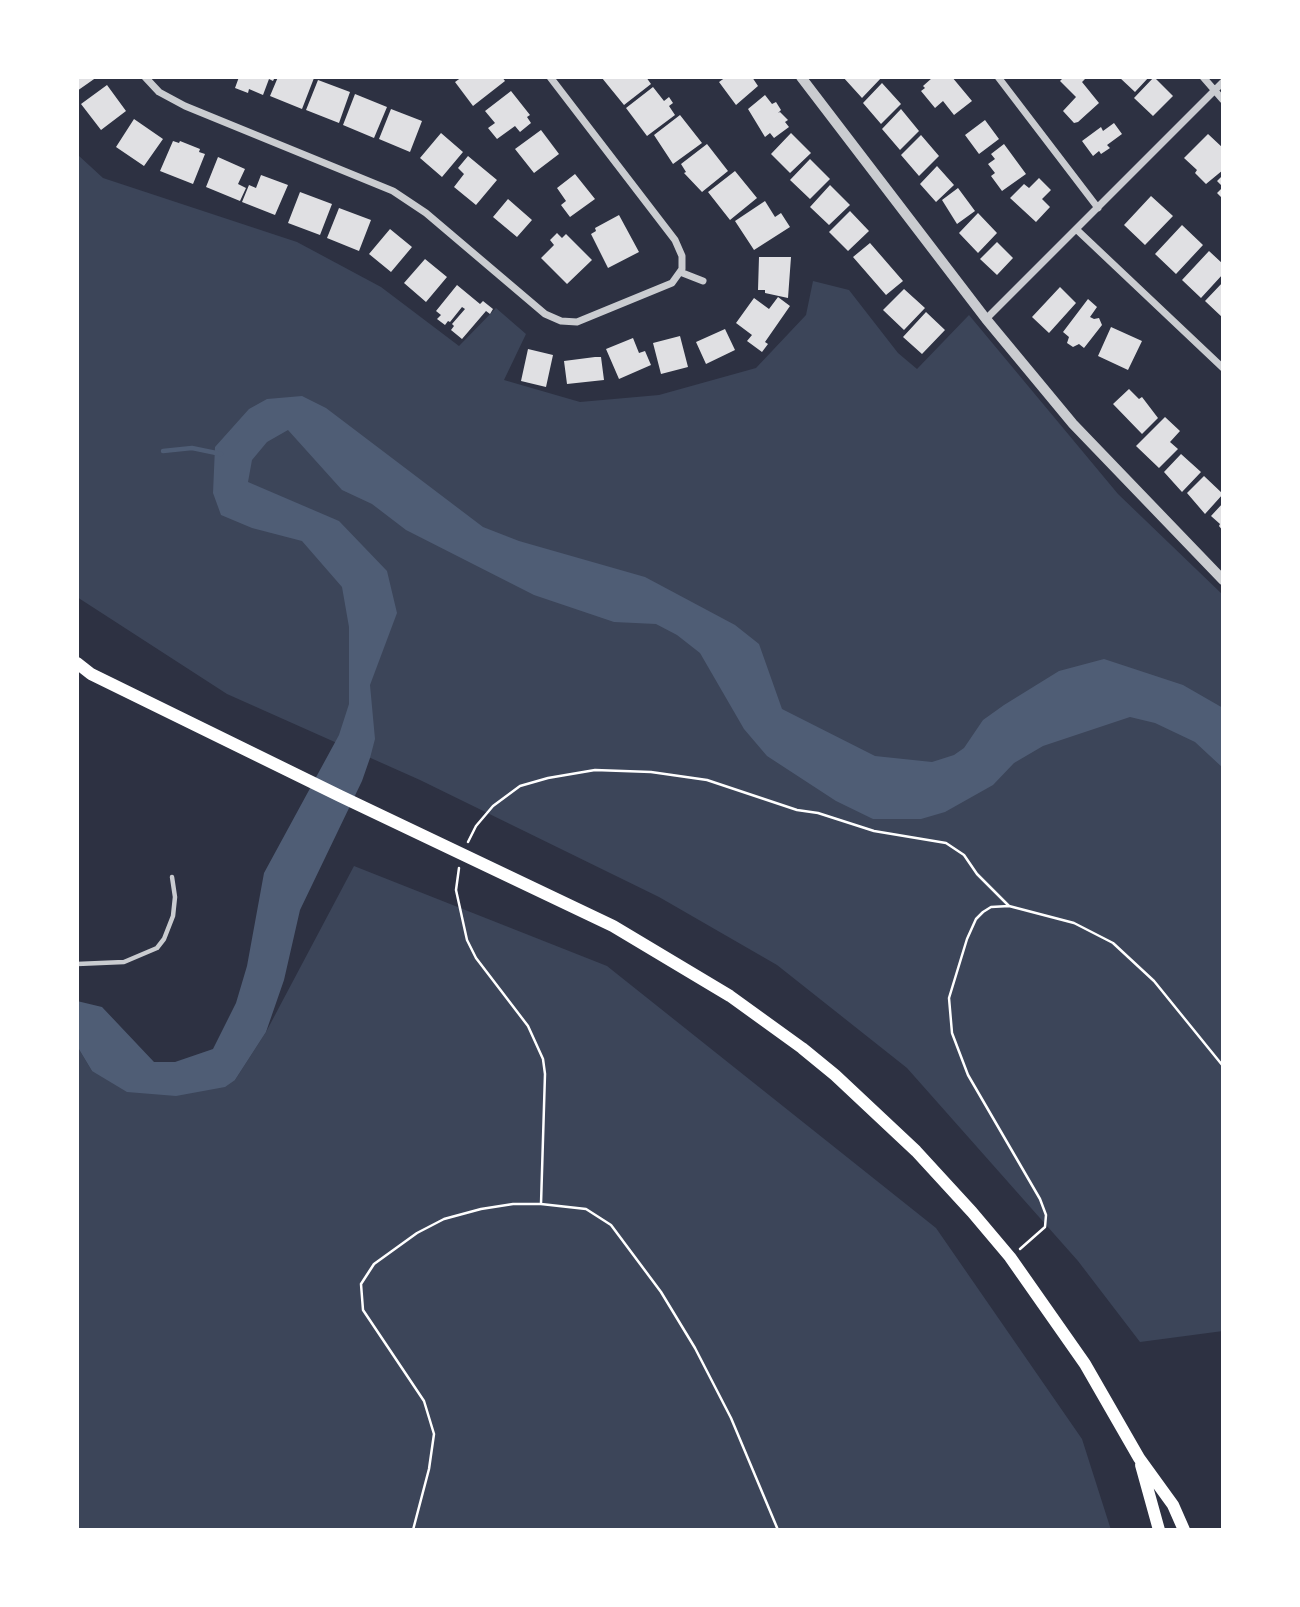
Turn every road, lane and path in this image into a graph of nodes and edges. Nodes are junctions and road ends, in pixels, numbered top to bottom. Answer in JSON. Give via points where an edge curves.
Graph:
{"nodes":[{"id":1,"x":145,"y":77,"type":"edge"},
{"id":2,"x":550,"y":77,"type":"edge"},
{"id":3,"x":801,"y":77,"type":"edge"},
{"id":4,"x":998,"y":77,"type":"edge"},
{"id":5,"x":1203,"y":77,"type":"edge"},
{"id":6,"x":1223,"y":82,"type":"edge"},
{"id":7,"x":1214,"y":91,"type":"junction"},
{"id":8,"x":1223,"y":100,"type":"edge"},
{"id":9,"x":1098,"y":208,"type":"junction"},
{"id":10,"x":1076,"y":229,"type":"junction"},
{"id":11,"x":679,"y":274,"type":"junction"},
{"id":12,"x":703,"y":281,"type":"dead end"},
{"id":13,"x":986,"y":319,"type":"junction"},
{"id":14,"x":1223,"y":368,"type":"edge"},
{"id":15,"x":1223,"y":580,"type":"edge"},
{"id":16,"x":77,"y":663,"type":"edge"},
{"id":17,"x":466,"y":847,"type":"dead end"},
{"id":18,"x":460,"y":857,"type":"dead end"},
{"id":19,"x":172,"y":877,"type":"dead end"},
{"id":20,"x":1009,"y":906,"type":"junction"},
{"id":21,"x":77,"y":964,"type":"edge"},
{"id":22,"x":1223,"y":1066,"type":"edge"},
{"id":23,"x":541,"y":1204,"type":"junction"},
{"id":24,"x":1010,"y":1257,"type":"junction"},
{"id":25,"x":1139,"y":1458,"type":"junction"},
{"id":26,"x":413,"y":1530,"type":"edge"},
{"id":27,"x":778,"y":1530,"type":"edge"},
{"id":28,"x":1159,"y":1530,"type":"edge"},
{"id":29,"x":1184,"y":1530,"type":"edge"}],
"edges":[{"from":1,"to":11,"type":"street","via":[[159,92],[185,106],[393,191],[545,314],[561,321],[577,322],[672,283]]},
{"from":2,"to":11,"type":"street","via":[[675,240],[682,256]]},
{"from":3,"to":13,"type":"street"},
{"from":4,"to":9,"type":"street"},
{"from":5,"to":7,"type":"street"},
{"from":6,"to":7,"type":"street"},
{"from":7,"to":8,"type":"street"},
{"from":7,"to":9,"type":"street"},
{"from":9,"to":10,"type":"street"},
{"from":10,"to":13,"type":"street"},
{"from":10,"to":14,"type":"street"},
{"from":11,"to":12,"type":"street"},
{"from":13,"to":15,"type":"street","via":[[1073,424]]},
{"from":16,"to":24,"type":"main road","via":[[91,674],[613,926],[730,996],[835,1075],[916,1151]]},
{"from":17,"to":20,"type":"path","via":[[493,806],[520,786],[595,770],[651,772],[707,780],[874,831],[946,843],[964,855]]},
{"from":18,"to":23,"type":"path","via":[[456,890],[467,940],[528,1026],[543,1059]]},
{"from":19,"to":21,"type":"lane","via":[[173,916],[157,948],[124,962]]},
{"from":20,"to":22,"type":"path","via":[[1074,923],[1113,943],[1154,981]]},
{"from":20,"to":24,"type":"path","via":[[991,907],[976,919],[948,998],[952,1033],[968,1075],[1046,1215],[1045,1227]]},
{"from":23,"to":26,"type":"path","via":[[513,1204],[444,1219],[374,1264],[361,1284],[363,1310],[424,1401],[434,1434]]},
{"from":23,"to":27,"type":"path","via":[[586,1209],[611,1225],[661,1292],[731,1418]]},
{"from":24,"to":25,"type":"main road","via":[[1085,1364]]},
{"from":25,"to":28,"type":"main road"},
{"from":25,"to":29,"type":"main road"}]}
